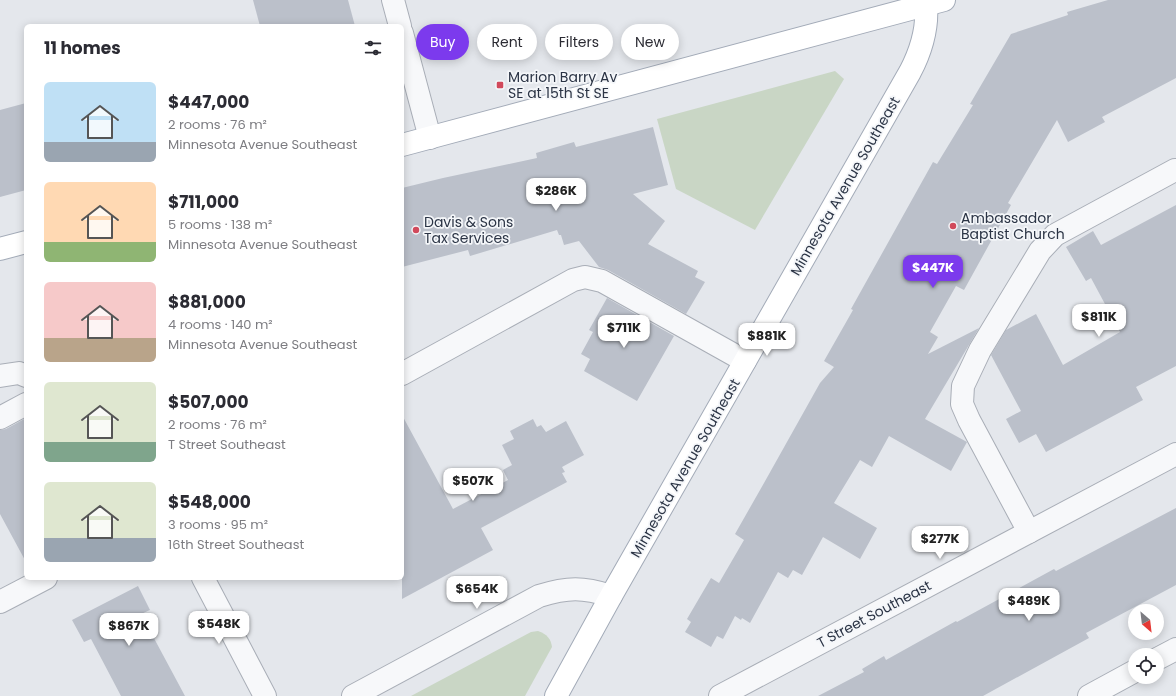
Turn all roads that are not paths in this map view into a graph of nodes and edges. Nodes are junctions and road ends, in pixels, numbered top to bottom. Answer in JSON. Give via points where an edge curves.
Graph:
{"nodes":[{"id":1,"x":393,"y":0,"type":"edge"},
{"id":2,"x":935,"y":2,"type":"edge"},
{"id":3,"x":399,"y":24,"type":"edge"},
{"id":4,"x":404,"y":40,"type":"edge"},
{"id":5,"x":430,"y":138,"type":"junction"},
{"id":6,"x":404,"y":144,"type":"edge"},
{"id":7,"x":1176,"y":170,"type":"edge"},
{"id":8,"x":24,"y":243,"type":"edge"},
{"id":9,"x":0,"y":248,"type":"edge"},
{"id":10,"x":745,"y":361,"type":"junction"},
{"id":11,"x":404,"y":373,"type":"edge"},
{"id":12,"x":24,"y":375,"type":"edge"},
{"id":13,"x":0,"y":376,"type":"edge"},
{"id":14,"x":24,"y":405,"type":"edge"},
{"id":15,"x":0,"y":418,"type":"edge"},
{"id":16,"x":1176,"y":454,"type":"edge"},
{"id":17,"x":1029,"y":532,"type":"junction"},
{"id":18,"x":42,"y":580,"type":"edge"},
{"id":19,"x":204,"y":580,"type":"edge"},
{"id":20,"x":611,"y":596,"type":"junction"},
{"id":21,"x":0,"y":602,"type":"edge"},
{"id":22,"x":1176,"y":649,"type":"edge"},
{"id":23,"x":1164,"y":655,"type":"edge"},
{"id":24,"x":1128,"y":675,"type":"edge"},
{"id":25,"x":265,"y":696,"type":"edge"},
{"id":26,"x":353,"y":696,"type":"edge"},
{"id":27,"x":556,"y":696,"type":"edge"},
{"id":28,"x":720,"y":696,"type":"edge"},
{"id":29,"x":1089,"y":696,"type":"edge"}],
"edges":[{"from":1,"to":3,"type":"street"},
{"from":2,"to":5,"type":"main road"},
{"from":2,"to":10,"type":"main road","name":"Minnesota Avenue Southeast","via":[[917,59]]},
{"from":4,"to":5,"type":"street"},
{"from":5,"to":6,"type":"main road"},
{"from":7,"to":17,"type":"street","via":[[1055,235],[1040,251],[980,350],[962,386],[962,404],[969,420]]},
{"from":8,"to":9,"type":"main road"},
{"from":10,"to":11,"type":"street","via":[[602,281],[585,277],[573,280]]},
{"from":10,"to":20,"type":"main road","name":"Minnesota Avenue Southeast"},
{"from":12,"to":13,"type":"street","via":[[19,373]]},
{"from":14,"to":15,"type":"street"},
{"from":16,"to":17,"type":"street","name":"T Street Southeast"},
{"from":17,"to":28,"type":"street","name":"T Street Southeast"},
{"from":18,"to":21,"type":"street"},
{"from":19,"to":25,"type":"street"},
{"from":20,"to":26,"type":"street","via":[[576,589],[539,596]]},
{"from":20,"to":27,"type":"main road","name":"Minnesota Avenue Southeast"},
{"from":22,"to":23,"type":"street"},
{"from":24,"to":29,"type":"street"}]}
